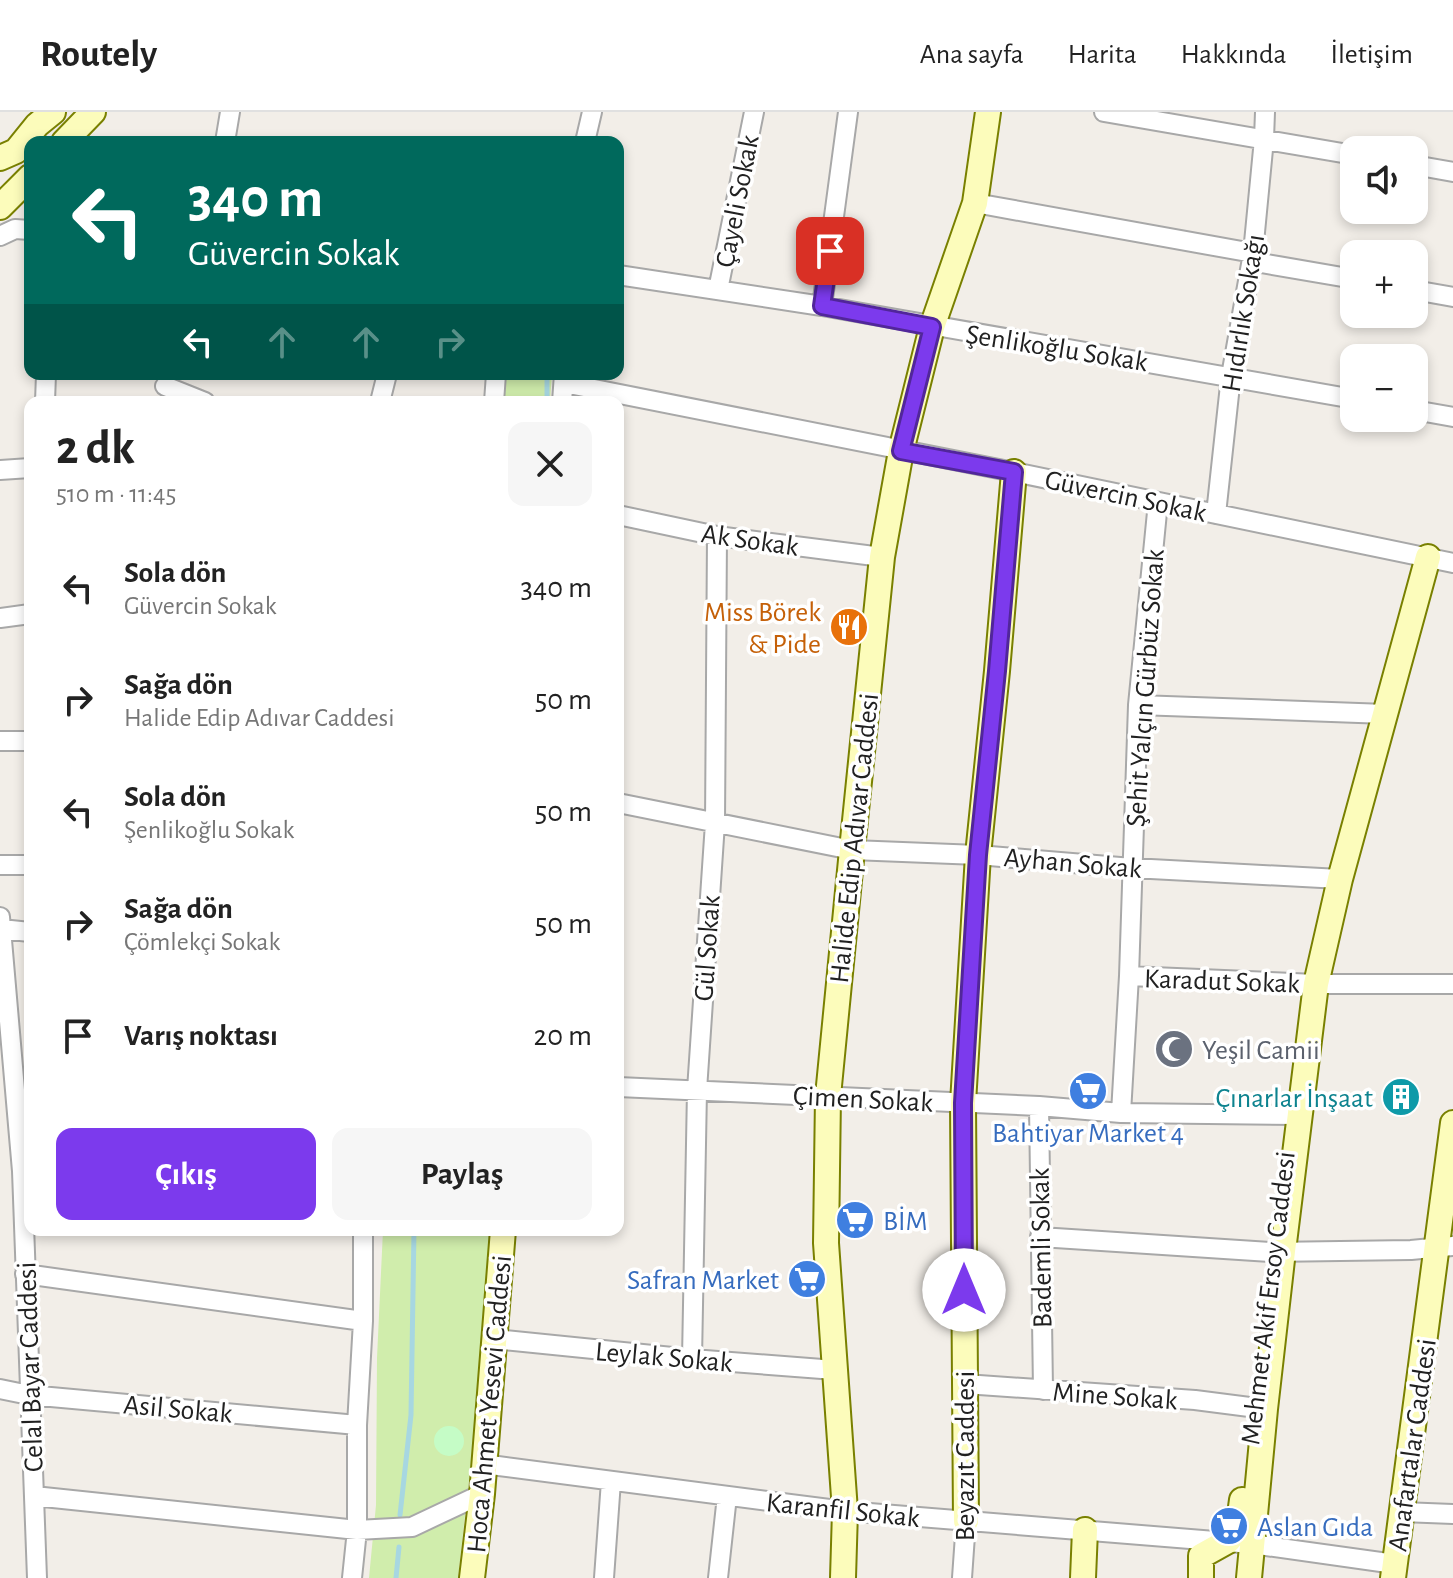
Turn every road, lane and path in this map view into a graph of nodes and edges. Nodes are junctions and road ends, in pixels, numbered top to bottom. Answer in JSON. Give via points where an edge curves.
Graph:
{"nodes":[{"id":1,"x":53,"y":112,"type":"edge"},
{"id":2,"x":93,"y":112,"type":"edge"},
{"id":3,"x":230,"y":112,"type":"edge"},
{"id":4,"x":754,"y":112,"type":"edge"},
{"id":5,"x":848,"y":112,"type":"edge"},
{"id":6,"x":988,"y":112,"type":"edge"},
{"id":7,"x":1104,"y":112,"type":"edge"},
{"id":8,"x":1265,"y":112,"type":"edge"},
{"id":9,"x":590,"y":113,"type":"edge"},
{"id":10,"x":28,"y":136,"type":"edge"},
{"id":11,"x":70,"y":136,"type":"edge"},
{"id":12,"x":226,"y":136,"type":"edge"},
{"id":13,"x":586,"y":136,"type":"edge"},
{"id":14,"x":1264,"y":139,"type":"junction"},
{"id":15,"x":24,"y":141,"type":"edge"},
{"id":16,"x":1340,"y":153,"type":"edge"},
{"id":17,"x":0,"y":158,"type":"edge"},
{"id":18,"x":1428,"y":168,"type":"edge"},
{"id":19,"x":1453,"y":172,"type":"edge"},
{"id":20,"x":24,"y":183,"type":"edge"},
{"id":21,"x":975,"y":203,"type":"junction"},
{"id":22,"x":0,"y":207,"type":"edge"},
{"id":23,"x":24,"y":230,"type":"edge"},
{"id":24,"x":0,"y":236,"type":"edge"},
{"id":25,"x":1253,"y":253,"type":"junction"},
{"id":26,"x":624,"y":276,"type":"edge"},
{"id":27,"x":1340,"y":277,"type":"edge"},
{"id":28,"x":718,"y":290,"type":"junction"},
{"id":29,"x":1428,"y":293,"type":"edge"},
{"id":30,"x":1453,"y":297,"type":"edge"},
{"id":31,"x":822,"y":306,"type":"junction"},
{"id":32,"x":932,"y":327,"type":"junction"},
{"id":33,"x":1231,"y":376,"type":"junction"},
{"id":34,"x":563,"y":386,"type":"edge"},
{"id":35,"x":165,"y":387,"type":"edge"},
{"id":36,"x":189,"y":396,"type":"edge"},
{"id":37,"x":615,"y":396,"type":"edge"},
{"id":38,"x":1340,"y":396,"type":"edge"},
{"id":39,"x":624,"y":398,"type":"edge"},
{"id":40,"x":1428,"y":413,"type":"edge"},
{"id":41,"x":1453,"y":417,"type":"edge"},
{"id":42,"x":901,"y":451,"type":"junction"},
{"id":43,"x":24,"y":468,"type":"edge"},
{"id":44,"x":0,"y":470,"type":"edge"},
{"id":45,"x":1014,"y":472,"type":"junction"},
{"id":46,"x":1158,"y":502,"type":"junction"},
{"id":47,"x":1216,"y":514,"type":"junction"},
{"id":48,"x":624,"y":516,"type":"edge"},
{"id":49,"x":717,"y":536,"type":"junction"},
{"id":50,"x":882,"y":557,"type":"junction"},
{"id":51,"x":1428,"y":557,"type":"junction"},
{"id":52,"x":1453,"y":563,"type":"edge"},
{"id":53,"x":24,"y":615,"type":"edge"},
{"id":54,"x":0,"y":618,"type":"edge"},
{"id":55,"x":1138,"y":705,"type":"junction"},
{"id":56,"x":1381,"y":714,"type":"junction"},
{"id":57,"x":0,"y":741,"type":"edge"},
{"id":58,"x":24,"y":741,"type":"edge"},
{"id":59,"x":624,"y":804,"type":"edge"},
{"id":60,"x":715,"y":823,"type":"junction"},
{"id":61,"x":852,"y":850,"type":"junction"},
{"id":62,"x":978,"y":855,"type":"junction"},
{"id":63,"x":0,"y":865,"type":"edge"},
{"id":64,"x":24,"y":865,"type":"edge"},
{"id":65,"x":1132,"y":868,"type":"junction"},
{"id":66,"x":1336,"y":878,"type":"junction"},
{"id":67,"x":0,"y":917,"type":"edge"},
{"id":68,"x":1,"y":929,"type":"edge"},
{"id":69,"x":24,"y":931,"type":"edge"},
{"id":70,"x":1129,"y":976,"type":"junction"},
{"id":71,"x":1312,"y":984,"type":"junction"},
{"id":72,"x":1453,"y":984,"type":"edge"},
{"id":73,"x":21,"y":1053,"type":"edge"},
{"id":74,"x":624,"y":1087,"type":"edge"},
{"id":75,"x":697,"y":1090,"type":"junction"},
{"id":76,"x":828,"y":1096,"type":"junction"},
{"id":77,"x":963,"y":1103,"type":"junction"},
{"id":78,"x":1039,"y":1106,"type":"junction"},
{"id":79,"x":1121,"y":1113,"type":"junction"},
{"id":80,"x":1294,"y":1115,"type":"junction"},
{"id":81,"x":1453,"y":1123,"type":"edge"},
{"id":82,"x":24,"y":1124,"type":"edge"},
{"id":83,"x":25,"y":1236,"type":"edge"},
{"id":84,"x":363,"y":1236,"type":"edge"},
{"id":85,"x":503,"y":1236,"type":"edge"},
{"id":86,"x":1040,"y":1237,"type":"junction"},
{"id":87,"x":1445,"y":1247,"type":"edge"},
{"id":88,"x":1276,"y":1252,"type":"junction"},
{"id":89,"x":25,"y":1274,"type":"junction"},
{"id":90,"x":363,"y":1321,"type":"junction"},
{"id":91,"x":494,"y":1339,"type":"junction"},
{"id":92,"x":692,"y":1359,"type":"junction"},
{"id":93,"x":835,"y":1370,"type":"junction"},
{"id":94,"x":965,"y":1384,"type":"junction"},
{"id":95,"x":0,"y":1389,"type":"edge"},
{"id":96,"x":1043,"y":1390,"type":"junction"},
{"id":97,"x":29,"y":1395,"type":"junction"},
{"id":98,"x":1259,"y":1408,"type":"junction"},
{"id":99,"x":357,"y":1425,"type":"junction"},
{"id":100,"x":483,"y":1464,"type":"junction"},
{"id":101,"x":611,"y":1481,"type":"junction"},
{"id":102,"x":482,"y":1494,"type":"junction"},
{"id":103,"x":34,"y":1496,"type":"junction"},
{"id":104,"x":727,"y":1496,"type":"junction"},
{"id":105,"x":845,"y":1511,"type":"junction"},
{"id":106,"x":1402,"y":1512,"type":"junction"},
{"id":107,"x":1453,"y":1514,"type":"edge"},
{"id":108,"x":966,"y":1521,"type":"junction"},
{"id":109,"x":357,"y":1530,"type":"junction"},
{"id":110,"x":1085,"y":1530,"type":"junction"},
{"id":111,"x":1240,"y":1542,"type":"junction"},
{"id":112,"x":1394,"y":1571,"type":"edge"},
{"id":113,"x":37,"y":1578,"type":"edge"},
{"id":114,"x":352,"y":1578,"type":"edge"},
{"id":115,"x":472,"y":1578,"type":"edge"},
{"id":116,"x":604,"y":1578,"type":"edge"},
{"id":117,"x":718,"y":1578,"type":"edge"},
{"id":118,"x":843,"y":1578,"type":"edge"},
{"id":119,"x":962,"y":1578,"type":"edge"},
{"id":120,"x":1083,"y":1578,"type":"edge"},
{"id":121,"x":1201,"y":1578,"type":"edge"},
{"id":122,"x":1249,"y":1578,"type":"edge"}],
"edges":[{"from":1,"to":10,"type":"street"},
{"from":2,"to":11,"type":"street"},
{"from":3,"to":12,"type":"street"},
{"from":4,"to":28,"type":"street","name":"Çayeli Sokak"},
{"from":5,"to":31,"type":"street"},
{"from":6,"to":21,"type":"street","name":"Halide Edip Adıvar Caddesi"},
{"from":7,"to":14,"type":"street"},
{"from":8,"to":14,"type":"street","name":"Hıdırlık Sokağı"},
{"from":9,"to":13,"type":"street"},
{"from":14,"to":16,"type":"street"},
{"from":14,"to":25,"type":"street","name":"Hıdırlık Sokağı"},
{"from":15,"to":17,"type":"street"},
{"from":18,"to":19,"type":"street"},
{"from":20,"to":22,"type":"street"},
{"from":21,"to":25,"type":"street"},
{"from":21,"to":32,"type":"street","name":"Halide Edip Adıvar Caddesi"},
{"from":23,"to":24,"type":"street"},
{"from":25,"to":27,"type":"street","via":[[1261,263]]},
{"from":25,"to":33,"type":"street","name":"Hıdırlık Sokağı"},
{"from":26,"to":28,"type":"street","name":"Şenlikoğlu Sokak"},
{"from":28,"to":31,"type":"street","name":"Şenlikoğlu Sokak"},
{"from":29,"to":30,"type":"street"},
{"from":31,"to":32,"type":"street","name":"Şenlikoğlu Sokak"},
{"from":32,"to":33,"type":"street","name":"Şenlikoğlu Sokak"},
{"from":32,"to":42,"type":"street","name":"Halide Edip Adıvar Caddesi"},
{"from":33,"to":38,"type":"street","name":"Şenlikoğlu Sokak"},
{"from":33,"to":47,"type":"street","name":"Hıdırlık Sokağı"},
{"from":34,"to":37,"type":"street","name":"Güvercin Sokak"},
{"from":35,"to":36,"type":"street"},
{"from":39,"to":42,"type":"street","name":"Güvercin Sokak"},
{"from":40,"to":41,"type":"street"},
{"from":42,"to":45,"type":"street","name":"Güvercin Sokak"},
{"from":42,"to":50,"type":"street","name":"Halide Edip Adıvar Caddesi"},
{"from":43,"to":44,"type":"street"},
{"from":45,"to":46,"type":"street","name":"Güvercin Sokak"},
{"from":45,"to":62,"type":"street","name":"Beyazıt Caddesi"},
{"from":46,"to":47,"type":"street","name":"Güvercin Sokak"},
{"from":46,"to":55,"type":"street","name":"Şehit Yalçın Gürbüz Sokak"},
{"from":47,"to":51,"type":"street","name":"Güvercin Sokak"},
{"from":48,"to":49,"type":"street","name":"Ak Sokak"},
{"from":49,"to":50,"type":"street","name":"Ak Sokak"},
{"from":49,"to":60,"type":"street","name":"Gül Sokak"},
{"from":50,"to":61,"type":"street","name":"Halide Edip Adıvar Caddesi"},
{"from":51,"to":52,"type":"street","name":"Güvercin Sokak"},
{"from":51,"to":56,"type":"street","name":"Mehmet Akif Ersoy Caddesi"},
{"from":53,"to":54,"type":"street"},
{"from":55,"to":56,"type":"street"},
{"from":55,"to":65,"type":"street","name":"Şehit Yalçın Gürbüz Sokak"},
{"from":56,"to":66,"type":"street","name":"Mehmet Akif Ersoy Caddesi"},
{"from":57,"to":58,"type":"street"},
{"from":59,"to":60,"type":"street","name":"Ayhan Sokak"},
{"from":60,"to":61,"type":"street","name":"Ayhan Sokak"},
{"from":60,"to":75,"type":"street","name":"Gül Sokak"},
{"from":61,"to":62,"type":"street","name":"Ayhan Sokak"},
{"from":61,"to":76,"type":"street","name":"Halide Edip Adıvar Caddesi"},
{"from":62,"to":65,"type":"street","name":"Ayhan Sokak"},
{"from":62,"to":77,"type":"street","name":"Beyazıt Caddesi"},
{"from":63,"to":64,"type":"street"},
{"from":65,"to":66,"type":"street","name":"Ayhan Sokak"},
{"from":65,"to":70,"type":"street","name":"Şehit Yalçın Gürbüz Sokak"},
{"from":66,"to":71,"type":"street","name":"Mehmet Akif Ersoy Caddesi"},
{"from":67,"to":68,"type":"street","name":"Celal Bayar Caddesi"},
{"from":68,"to":69,"type":"street"},
{"from":68,"to":73,"type":"street","name":"Celal Bayar Caddesi"},
{"from":70,"to":71,"type":"street","name":"Karadut Sokak"},
{"from":70,"to":79,"type":"street","name":"Şehit Yalçın Gürbüz Sokak"},
{"from":71,"to":72,"type":"street","name":"Karadut Sokak"},
{"from":71,"to":80,"type":"street","name":"Mehmet Akif Ersoy Caddesi"},
{"from":73,"to":82,"type":"street","name":"Celal Bayar Caddesi"},
{"from":74,"to":75,"type":"street","name":"Çimen Sokak"},
{"from":75,"to":76,"type":"street","name":"Çimen Sokak"},
{"from":75,"to":92,"type":"street","name":"Gül Sokak"},
{"from":76,"to":77,"type":"street","name":"Çimen Sokak"},
{"from":76,"to":93,"type":"street","name":"Halide Edip Adıvar Caddesi","via":[[826,1243]]},
{"from":77,"to":78,"type":"street","name":"Çimen Sokak"},
{"from":77,"to":94,"type":"street","name":"Beyazıt Caddesi"},
{"from":78,"to":79,"type":"street","name":"Çimen Sokak"},
{"from":78,"to":86,"type":"street","name":"Bademli Sokak"},
{"from":79,"to":80,"type":"street","name":"Çimen Sokak"},
{"from":80,"to":88,"type":"street","name":"Mehmet Akif Ersoy Caddesi"},
{"from":81,"to":87,"type":"street","name":"Anafartalar Caddesi"},
{"from":83,"to":89,"type":"street","name":"Celal Bayar Caddesi"},
{"from":84,"to":90,"type":"street"},
{"from":85,"to":91,"type":"street","name":"Hoca Ahmet Yesevi Caddesi"},
{"from":86,"to":88,"type":"street"},
{"from":86,"to":96,"type":"street","name":"Bademli Sokak"},
{"from":87,"to":88,"type":"street"},
{"from":87,"to":106,"type":"street","name":"Anafartalar Caddesi"},
{"from":88,"to":98,"type":"street","name":"Mehmet Akif Ersoy Caddesi"},
{"from":89,"to":90,"type":"street"},
{"from":89,"to":97,"type":"street","name":"Celal Bayar Caddesi"},
{"from":90,"to":99,"type":"street"},
{"from":91,"to":92,"type":"street","name":"Leylak Sokak"},
{"from":91,"to":100,"type":"street","name":"Hoca Ahmet Yesevi Caddesi"},
{"from":92,"to":93,"type":"street","name":"Leylak Sokak"},
{"from":93,"to":105,"type":"street","name":"Halide Edip Adıvar Caddesi"},
{"from":94,"to":96,"type":"street","name":"Mine Sokak"},
{"from":94,"to":108,"type":"street","name":"Beyazıt Caddesi"},
{"from":95,"to":97,"type":"street","name":"Asil Sokak"},
{"from":96,"to":98,"type":"street","name":"Mine Sokak"},
{"from":97,"to":99,"type":"street","name":"Asil Sokak"},
{"from":97,"to":103,"type":"street","name":"Celal Bayar Caddesi"},
{"from":98,"to":111,"type":"street","name":"Mehmet Akif Ersoy Caddesi"},
{"from":99,"to":109,"type":"street"},
{"from":100,"to":101,"type":"street","name":"Karanfil Sokak"},
{"from":100,"to":102,"type":"street","name":"Hoca Ahmet Yesevi Caddesi"},
{"from":101,"to":104,"type":"street","name":"Karanfil Sokak"},
{"from":101,"to":116,"type":"street"},
{"from":102,"to":109,"type":"street","via":[[412,1527]]},
{"from":102,"to":115,"type":"street","name":"Hoca Ahmet Yesevi Caddesi"},
{"from":103,"to":109,"type":"street"},
{"from":103,"to":113,"type":"street","name":"Celal Bayar Caddesi"},
{"from":104,"to":105,"type":"street","name":"Karanfil Sokak"},
{"from":104,"to":117,"type":"street"},
{"from":105,"to":108,"type":"street","name":"Karanfil Sokak"},
{"from":105,"to":118,"type":"street","name":"Halide Edip Adıvar Caddesi"},
{"from":106,"to":107,"type":"street"},
{"from":106,"to":112,"type":"street","name":"Anafartalar Caddesi"},
{"from":108,"to":110,"type":"street","name":"Karanfil Sokak"},
{"from":108,"to":119,"type":"street","name":"Beyazıt Caddesi"},
{"from":109,"to":114,"type":"street"},
{"from":110,"to":111,"type":"street","name":"Karanfil Sokak"},
{"from":110,"to":120,"type":"street"},
{"from":111,"to":112,"type":"street","name":"Karanfil Sokak"},
{"from":111,"to":121,"type":"street","via":[[1201,1556]]},
{"from":111,"to":122,"type":"street","name":"Mehmet Akif Ersoy Caddesi"}]}
